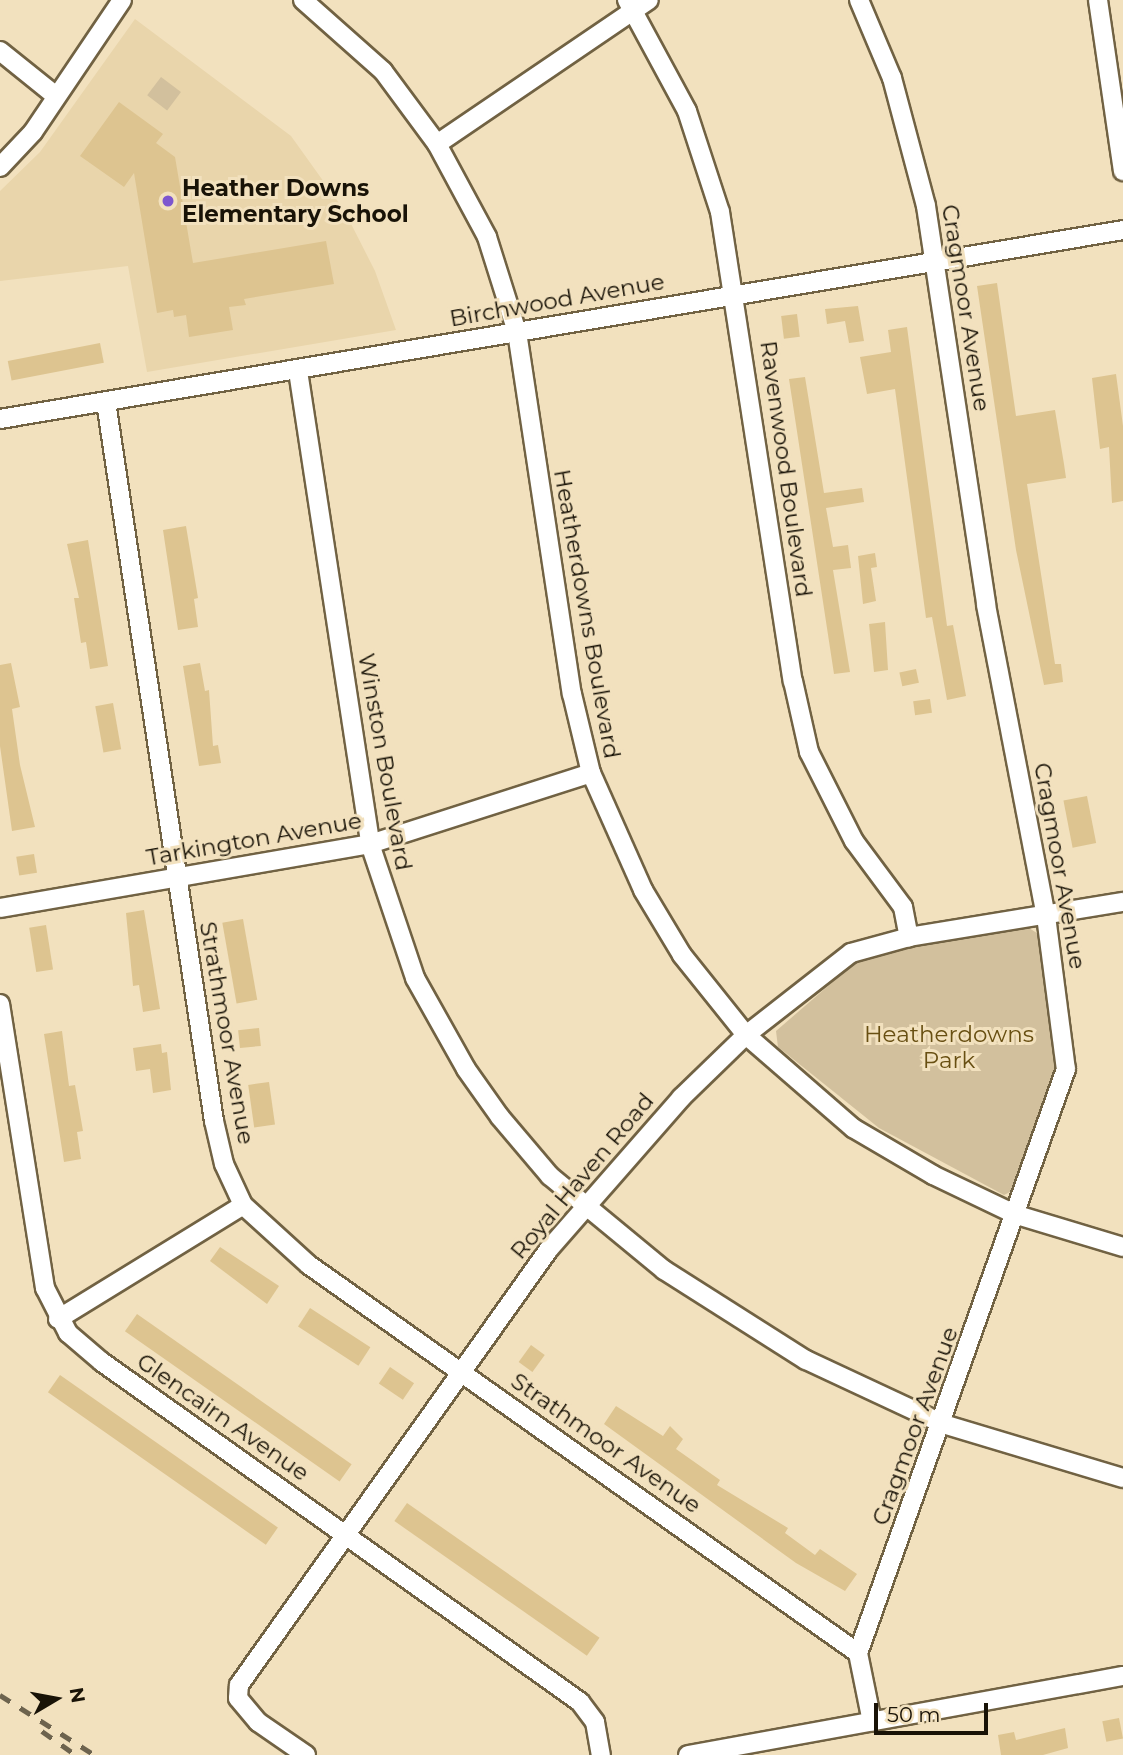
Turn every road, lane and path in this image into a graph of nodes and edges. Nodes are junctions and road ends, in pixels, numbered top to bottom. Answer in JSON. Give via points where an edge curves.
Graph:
{"nodes":[{"id":1,"x":122,"y":0,"type":"edge"},
{"id":2,"x":303,"y":0,"type":"edge"},
{"id":3,"x":859,"y":0,"type":"edge"},
{"id":4,"x":1098,"y":0,"type":"edge"},
{"id":5,"x":637,"y":3,"type":"edge"},
{"id":6,"x":0,"y":51,"type":"edge"},
{"id":7,"x":55,"y":96,"type":"junction"},
{"id":8,"x":437,"y":144,"type":"junction"},
{"id":9,"x":0,"y":167,"type":"edge"},
{"id":10,"x":1123,"y":171,"type":"edge"},
{"id":11,"x":1123,"y":230,"type":"edge"},
{"id":12,"x":934,"y":263,"type":"junction"},
{"id":13,"x":736,"y":295,"type":"junction"},
{"id":14,"x":517,"y":332,"type":"junction"},
{"id":15,"x":298,"y":371,"type":"junction"},
{"id":16,"x":106,"y":402,"type":"junction"},
{"id":17,"x":0,"y":419,"type":"edge"},
{"id":18,"x":591,"y":773,"type":"junction"},
{"id":19,"x":370,"y":844,"type":"junction"},
{"id":20,"x":176,"y":878,"type":"junction"},
{"id":21,"x":1123,"y":902,"type":"edge"},
{"id":22,"x":0,"y":908,"type":"edge"},
{"id":23,"x":1046,"y":916,"type":"junction"},
{"id":24,"x":909,"y":937,"type":"junction"},
{"id":25,"x":0,"y":1004,"type":"edge"},
{"id":26,"x":746,"y":1035,"type":"junction"},
{"id":27,"x":243,"y":1205,"type":"junction"},
{"id":28,"x":583,"y":1205,"type":"junction"},
{"id":29,"x":1017,"y":1214,"type":"junction"},
{"id":30,"x":1123,"y":1247,"type":"edge"},
{"id":31,"x":58,"y":1319,"type":"junction"},
{"id":32,"x":462,"y":1371,"type":"junction"},
{"id":33,"x":943,"y":1424,"type":"junction"},
{"id":34,"x":1123,"y":1478,"type":"edge"},
{"id":35,"x":346,"y":1534,"type":"junction"},
{"id":36,"x":858,"y":1653,"type":"junction"},
{"id":37,"x":1123,"y":1676,"type":"edge"},
{"id":38,"x":872,"y":1722,"type":"junction"},
{"id":39,"x":306,"y":1755,"type":"edge"},
{"id":40,"x":601,"y":1755,"type":"edge"},
{"id":41,"x":688,"y":1755,"type":"edge"}],
"edges":[{"from":1,"to":7,"type":"street"},
{"from":2,"to":8,"type":"street","name":"Heatherdowns Boulevard","via":[[383,71]]},
{"from":3,"to":12,"type":"street","name":"Cragmoor Avenue","via":[[903,114],[920,176]]},
{"from":4,"to":10,"type":"street"},
{"from":5,"to":8,"type":"street"},
{"from":5,"to":13,"type":"street","name":"Ravenwood Boulevard","via":[[701,147],[720,212]]},
{"from":6,"to":7,"type":"street"},
{"from":7,"to":9,"type":"street","via":[[33,132]]},
{"from":8,"to":14,"type":"street","name":"Heatherdowns Boulevard","via":[[487,237]]},
{"from":11,"to":12,"type":"street","name":"Birchwood Avenue"},
{"from":12,"to":13,"type":"street","name":"Birchwood Avenue"},
{"from":12,"to":23,"type":"street","name":"Cragmoor Avenue","via":[[986,605]]},
{"from":13,"to":14,"type":"street","name":"Birchwood Avenue"},
{"from":13,"to":24,"type":"street","name":"Ravenwood Boulevard","via":[[793,681],[809,752],[854,841],[903,907]]},
{"from":14,"to":15,"type":"street","name":"Birchwood Avenue"},
{"from":14,"to":18,"type":"street","name":"Heatherdowns Boulevard","via":[[568,669]]},
{"from":15,"to":16,"type":"street","name":"Birchwood Avenue"},
{"from":15,"to":19,"type":"street","name":"Winston Boulevard"},
{"from":16,"to":17,"type":"street","name":"Birchwood Avenue"},
{"from":16,"to":20,"type":"street","name":"Strathmoor Avenue"},
{"from":18,"to":19,"type":"street","name":"Tarkington Avenue"},
{"from":18,"to":26,"type":"street","name":"Heatherdowns Boulevard","via":[[649,901],[696,974]]},
{"from":19,"to":20,"type":"street","name":"Tarkington Avenue"},
{"from":19,"to":28,"type":"street","name":"Winston Boulevard","via":[[405,957],[466,1069],[523,1146]]},
{"from":20,"to":22,"type":"street","name":"Tarkington Avenue"},
{"from":20,"to":27,"type":"street","name":"Strathmoor Avenue","via":[[214,1121],[224,1164]]},
{"from":21,"to":23,"type":"street","name":"Royal Haven Road"},
{"from":23,"to":24,"type":"street","name":"Royal Haven Road"},
{"from":23,"to":29,"type":"street","name":"Cragmoor Avenue","via":[[1066,1069]]},
{"from":24,"to":26,"type":"street","name":"Royal Haven Road","via":[[850,953]]},
{"from":25,"to":31,"type":"street","name":"Glencairn Avenue","via":[[45,1288]]},
{"from":26,"to":28,"type":"street","name":"Royal Haven Road"},
{"from":26,"to":29,"type":"street","name":"Heatherdowns Boulevard","via":[[853,1128],[933,1175]]},
{"from":27,"to":31,"type":"street"},
{"from":27,"to":32,"type":"street","name":"Strathmoor Avenue","via":[[309,1265]]},
{"from":28,"to":32,"type":"street","name":"Royal Haven Road"},
{"from":28,"to":33,"type":"street","name":"Winston Boulevard","via":[[664,1270],[729,1314],[840,1378]]},
{"from":29,"to":30,"type":"street","name":"Heatherdowns Boulevard"},
{"from":29,"to":33,"type":"street","name":"Cragmoor Avenue"},
{"from":31,"to":35,"type":"street","name":"Glencairn Avenue","via":[[94,1356]]},
{"from":32,"to":35,"type":"street","name":"Royal Haven Road"},
{"from":32,"to":36,"type":"street","name":"Strathmoor Avenue"},
{"from":33,"to":34,"type":"street","name":"Winston Boulevard"},
{"from":33,"to":36,"type":"street","name":"Cragmoor Avenue"},
{"from":35,"to":39,"type":"street","name":"Royal Haven Road","via":[[239,1685],[238,1698],[258,1722]]},
{"from":35,"to":40,"type":"street","name":"Glencairn Avenue","via":[[580,1702],[595,1722]]},
{"from":36,"to":38,"type":"street"},
{"from":37,"to":38,"type":"street"},
{"from":38,"to":41,"type":"street"}]}
